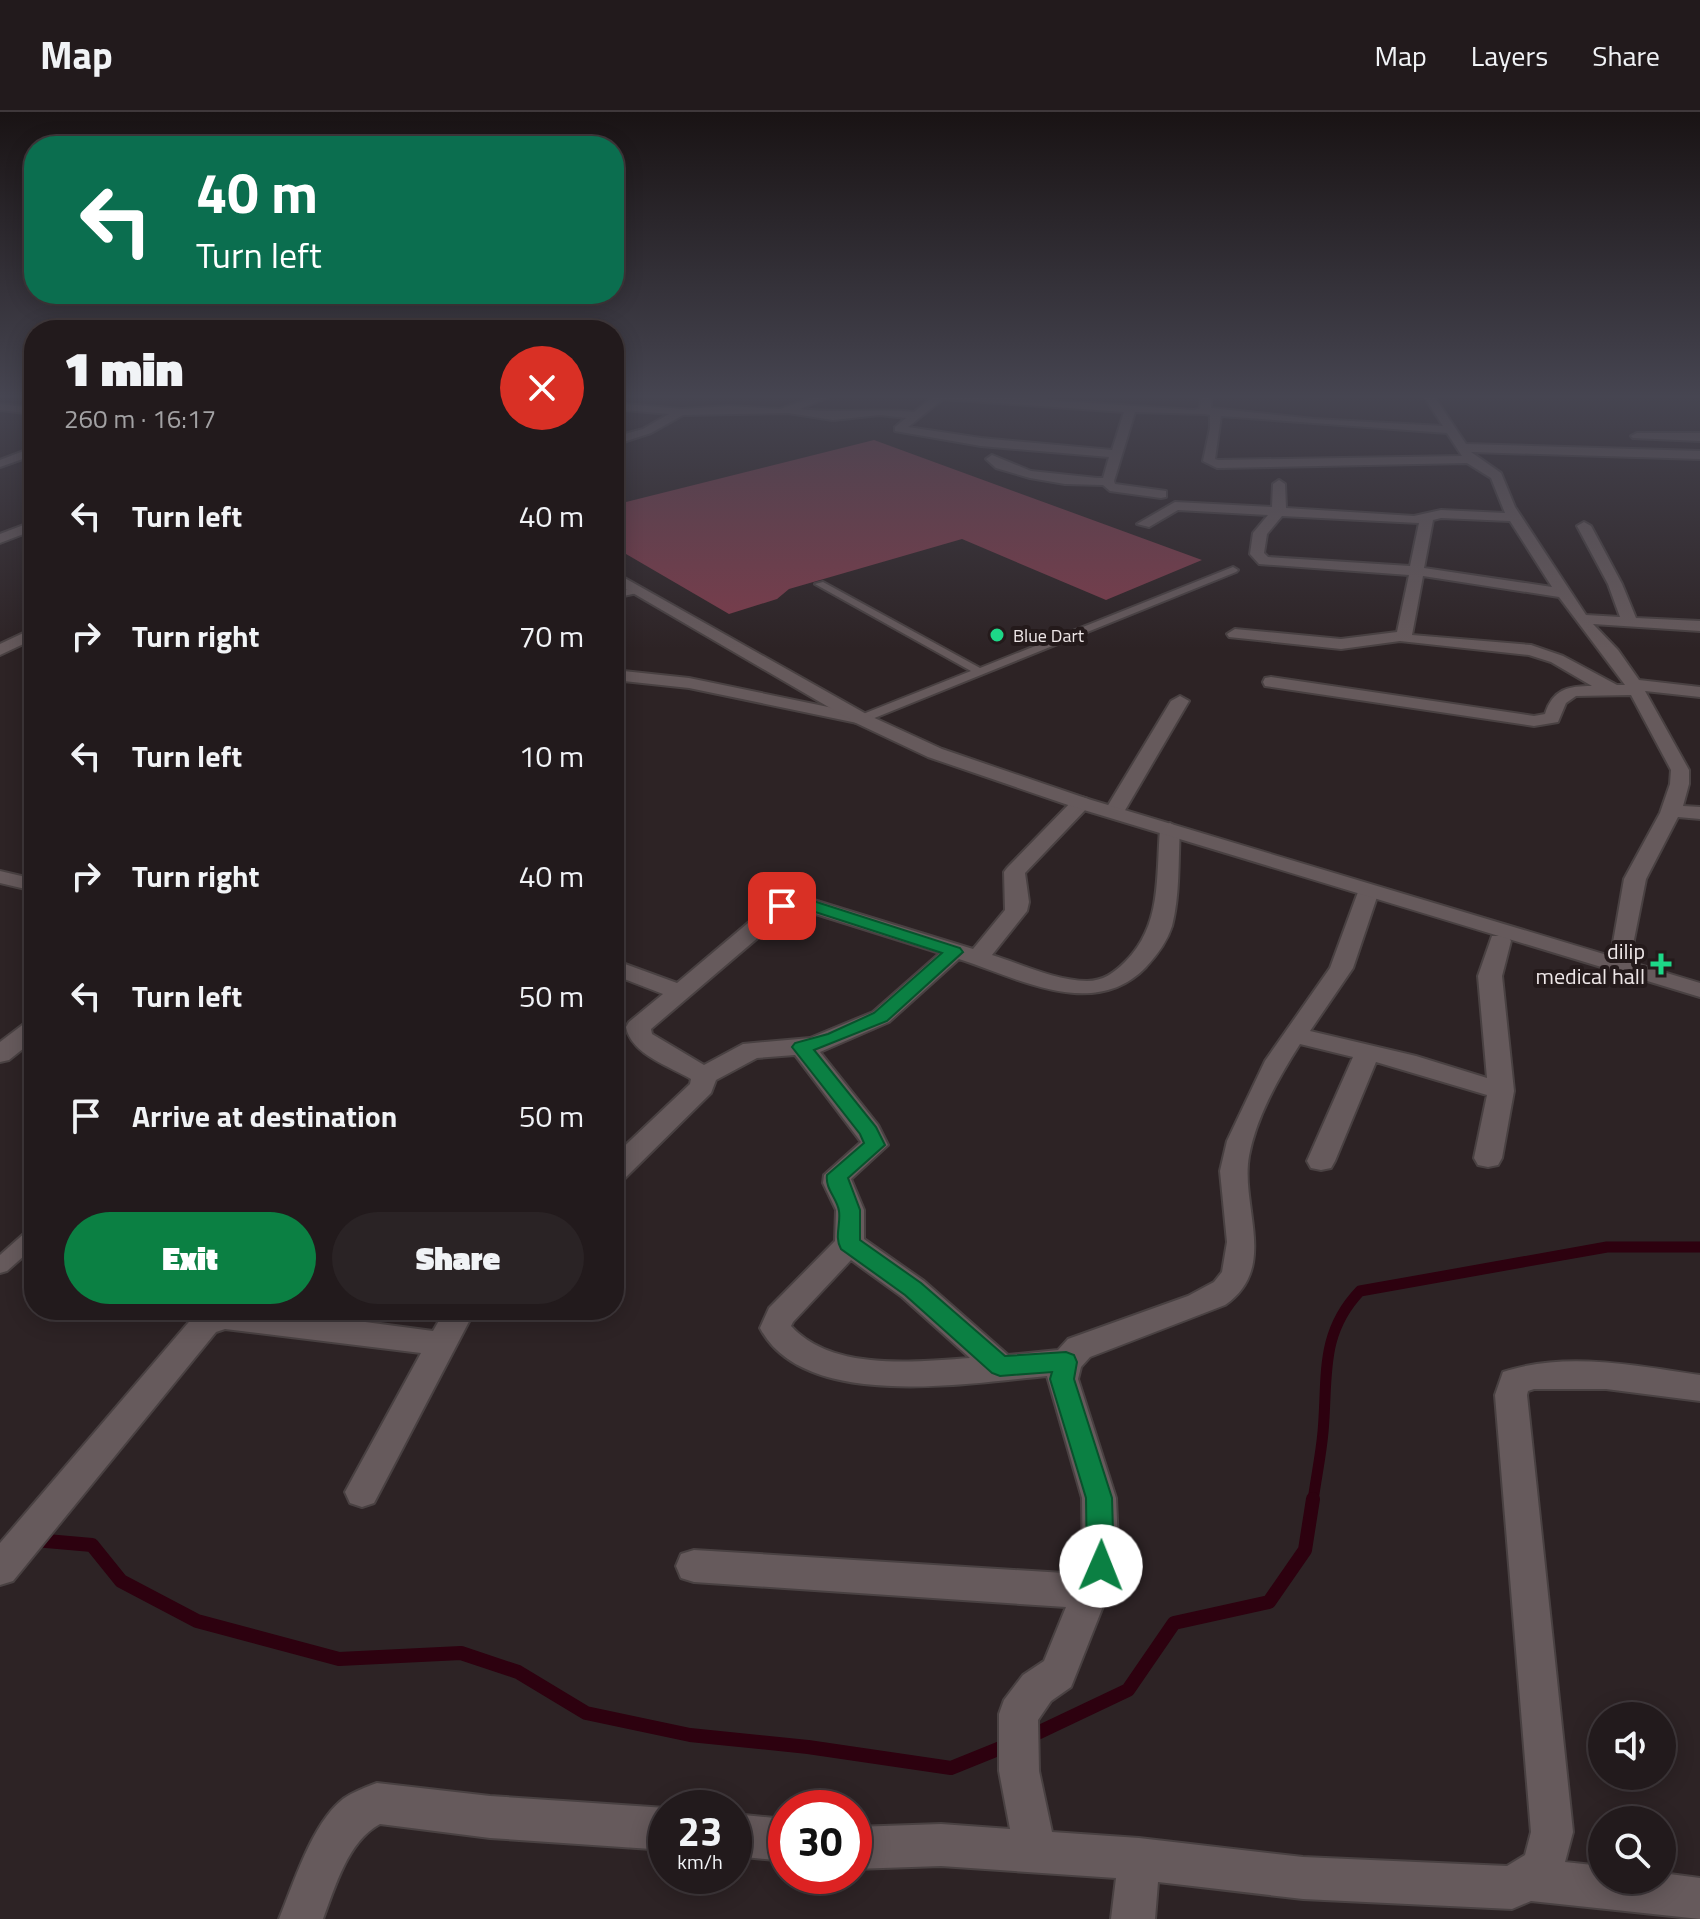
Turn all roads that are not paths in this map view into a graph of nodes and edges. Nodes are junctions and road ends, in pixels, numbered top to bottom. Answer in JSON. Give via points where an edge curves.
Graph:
{"nodes":[{"id":1,"x":1101,"y":480,"type":"edge"},
{"id":2,"x":1499,"y":480,"type":"edge"},
{"id":3,"x":1108,"y":481,"type":"joint"},
{"id":4,"x":1279,"y":484,"type":"dead end"},
{"id":5,"x":1161,"y":494,"type":"dead end"},
{"id":6,"x":1279,"y":511,"type":"junction"},
{"id":7,"x":1427,"y":517,"type":"junction"},
{"id":8,"x":1514,"y":517,"type":"junction"},
{"id":9,"x":1144,"y":524,"type":"dead end"},
{"id":10,"x":1584,"y":526,"type":"dead end"},
{"id":11,"x":24,"y":529,"type":"edge"},
{"id":12,"x":0,"y":539,"type":"edge"},
{"id":13,"x":1233,"y":570,"type":"dead end"},
{"id":14,"x":1416,"y":571,"type":"junction"},
{"id":15,"x":624,"y":582,"type":"edge"},
{"id":16,"x":820,"y":584,"type":"dead end"},
{"id":17,"x":638,"y":590,"type":"junction"},
{"id":18,"x":624,"y":593,"type":"edge"},
{"id":19,"x":1564,"y":593,"type":"junction"},
{"id":20,"x":1582,"y":619,"type":"junction"},
{"id":21,"x":1630,"y":622,"type":"junction"},
{"id":22,"x":1700,"y":626,"type":"edge"},
{"id":23,"x":1235,"y":634,"type":"dead end"},
{"id":24,"x":1404,"y":636,"type":"junction"},
{"id":25,"x":24,"y":638,"type":"edge"},
{"id":26,"x":0,"y":650,"type":"edge"},
{"id":27,"x":978,"y":671,"type":"junction"},
{"id":28,"x":624,"y":676,"type":"edge"},
{"id":29,"x":1271,"y":682,"type":"dead end"},
{"id":30,"x":1635,"y":687,"type":"junction"},
{"id":31,"x":1613,"y":690,"type":"junction"},
{"id":32,"x":1700,"y":692,"type":"edge"},
{"id":33,"x":1180,"y":701,"type":"dead end"},
{"id":34,"x":862,"y":719,"type":"junction"},
{"id":35,"x":1081,"y":803,"type":"junction"},
{"id":36,"x":1669,"y":811,"type":"junction"},
{"id":37,"x":1114,"y":812,"type":"junction"},
{"id":38,"x":1700,"y":813,"type":"edge"},
{"id":39,"x":1170,"y":829,"type":"junction"},
{"id":40,"x":1228,"y":846,"type":"junction"},
{"id":41,"x":0,"y":877,"type":"edge"},
{"id":42,"x":24,"y":883,"type":"edge"},
{"id":43,"x":24,"y":886,"type":"edge"},
{"id":44,"x":0,"y":897,"type":"edge"},
{"id":45,"x":1366,"y":897,"type":"junction"},
{"id":46,"x":1500,"y":941,"type":"junction"},
{"id":47,"x":965,"y":955,"type":"junction"},
{"id":48,"x":1621,"y":960,"type":"junction"},
{"id":49,"x":624,"y":971,"type":"edge"},
{"id":50,"x":1700,"y":984,"type":"edge"},
{"id":51,"x":1700,"y":990,"type":"edge"},
{"id":52,"x":680,"y":992,"type":"junction"},
{"id":53,"x":1700,"y":998,"type":"edge"},
{"id":54,"x":1700,"y":1007,"type":"edge"},
{"id":55,"x":1294,"y":1035,"type":"junction"},
{"id":56,"x":24,"y":1036,"type":"edge"},
{"id":57,"x":802,"y":1047,"type":"junction"},
{"id":58,"x":1368,"y":1052,"type":"junction"},
{"id":59,"x":0,"y":1054,"type":"edge"},
{"id":60,"x":704,"y":1076,"type":"junction"},
{"id":61,"x":1501,"y":1091,"type":"junction"},
{"id":62,"x":1488,"y":1158,"type":"dead end"},
{"id":63,"x":1321,"y":1161,"type":"dead end"},
{"id":64,"x":624,"y":1163,"type":"edge"},
{"id":65,"x":849,"y":1244,"type":"junction"},
{"id":66,"x":24,"y":1245,"type":"edge"},
{"id":67,"x":0,"y":1266,"type":"edge"},
{"id":68,"x":200,"y":1320,"type":"edge"},
{"id":69,"x":261,"y":1320,"type":"edge"},
{"id":70,"x":455,"y":1320,"type":"edge"},
{"id":71,"x":442,"y":1344,"type":"junction"},
{"id":72,"x":1066,"y":1362,"type":"junction"},
{"id":73,"x":1000,"y":1366,"type":"junction"},
{"id":74,"x":1700,"y":1388,"type":"edge"},
{"id":75,"x":362,"y":1492,"type":"dead end"},
{"id":76,"x":6,"y":1562,"type":"edge"},
{"id":77,"x":694,"y":1566,"type":"dead end"},
{"id":78,"x":1093,"y":1592,"type":"junction"},
{"id":79,"x":648,"y":1828,"type":"edge"},
{"id":80,"x":872,"y":1847,"type":"edge"},
{"id":81,"x":1035,"y":1850,"type":"junction"},
{"id":82,"x":1139,"y":1859,"type":"junction"},
{"id":83,"x":1526,"y":1879,"type":"junction"},
{"id":84,"x":1700,"y":1899,"type":"edge"},
{"id":85,"x":301,"y":1919,"type":"edge"},
{"id":86,"x":1133,"y":1919,"type":"edge"}],
"edges":[{"from":1,"to":3,"type":"street"},
{"from":2,"to":8,"type":"street"},
{"from":3,"to":5,"type":"street","via":[[1110,487]]},
{"from":4,"to":6,"type":"street"},
{"from":6,"to":7,"type":"street"},
{"from":6,"to":9,"type":"street","via":[[1175,506]]},
{"from":6,"to":14,"type":"street","via":[[1258,537],[1257,554],[1264,561]]},
{"from":7,"to":8,"type":"street"},
{"from":7,"to":14,"type":"street"},
{"from":8,"to":19,"type":"street"},
{"from":10,"to":21,"type":"street"},
{"from":11,"to":12,"type":"street"},
{"from":13,"to":27,"type":"lane"},
{"from":14,"to":19,"type":"street"},
{"from":14,"to":24,"type":"street"},
{"from":15,"to":17,"type":"street"},
{"from":16,"to":27,"type":"lane"},
{"from":17,"to":18,"type":"lane"},
{"from":17,"to":34,"type":"street"},
{"from":19,"to":20,"type":"street"},
{"from":20,"to":21,"type":"street"},
{"from":20,"to":30,"type":"street"},
{"from":21,"to":22,"type":"street"},
{"from":23,"to":24,"type":"street","via":[[1341,644]]},
{"from":24,"to":31,"type":"street","via":[[1419,643],[1531,650]]},
{"from":25,"to":26,"type":"street"},
{"from":27,"to":34,"type":"lane"},
{"from":28,"to":34,"type":"street","via":[[689,683]]},
{"from":29,"to":31,"type":"street","via":[[1534,721],[1552,718],[1562,695],[1572,691]]},
{"from":30,"to":31,"type":"street"},
{"from":30,"to":32,"type":"street"},
{"from":30,"to":36,"type":"street","via":[[1680,770],[1682,781]]},
{"from":33,"to":37,"type":"street"},
{"from":34,"to":35,"type":"street","via":[[935,753]]},
{"from":35,"to":37,"type":"street"},
{"from":35,"to":47,"type":"street","via":[[1014,872],[1016,911]]},
{"from":36,"to":38,"type":"street"},
{"from":36,"to":48,"type":"street","via":[[1635,880]]},
{"from":37,"to":39,"type":"street"},
{"from":39,"to":40,"type":"street"},
{"from":39,"to":47,"type":"street","via":[[1158,936],[1111,986],[1081,988]]},
{"from":40,"to":45,"type":"street","via":[[1256,863]]},
{"from":40,"to":48,"type":"street","via":[[1265,852]]},
{"from":40,"to":51,"type":"street"},
{"from":40,"to":53,"type":"street"},
{"from":41,"to":42,"type":"street"},
{"from":43,"to":44,"type":"street"},
{"from":45,"to":46,"type":"street"},
{"from":45,"to":55,"type":"street","via":[[1338,975]]},
{"from":46,"to":54,"type":"street"},
{"from":46,"to":61,"type":"street","via":[[1490,976]]},
{"from":47,"to":52,"type":"street","via":[[793,903],[772,913]]},
{"from":47,"to":57,"type":"street","via":[[881,1017]]},
{"from":48,"to":50,"type":"street"},
{"from":49,"to":52,"type":"street"},
{"from":52,"to":60,"type":"street","via":[[638,1027],[640,1037]]},
{"from":55,"to":58,"type":"street"},
{"from":55,"to":72,"type":"street","via":[[1240,1140],[1233,1171],[1242,1227],[1233,1278],[1204,1302],[1079,1348]]},
{"from":56,"to":59,"type":"street"},
{"from":57,"to":60,"type":"street","via":[[752,1050]]},
{"from":57,"to":65,"type":"street","via":[[875,1145],[838,1175],[850,1210]]},
{"from":58,"to":61,"type":"street"},
{"from":58,"to":63,"type":"street"},
{"from":60,"to":64,"type":"street","via":[[693,1098]]},
{"from":61,"to":62,"type":"street"},
{"from":65,"to":73,"type":"street","via":[[913,1289]]},
{"from":65,"to":73,"type":"street","via":[[780,1316],[775,1328],[781,1341],[800,1355],[858,1371],[904,1374]]},
{"from":66,"to":67,"type":"lane"},
{"from":68,"to":76,"type":"street"},
{"from":69,"to":71,"type":"street"},
{"from":70,"to":71,"type":"street"},
{"from":71,"to":75,"type":"street"},
{"from":72,"to":73,"type":"street"},
{"from":72,"to":78,"type":"street","via":[[1062,1379],[1099,1498],[1101,1566]]},
{"from":74,"to":83,"type":"street","via":[[1533,1375],[1514,1381],[1511,1395],[1552,1832],[1542,1868]]},
{"from":77,"to":78,"type":"street"},
{"from":78,"to":81,"type":"street","via":[[1058,1674],[1037,1688],[1018,1714],[1019,1771]]},
{"from":79,"to":85,"type":"street","via":[[377,1803],[357,1814],[339,1835]]},
{"from":80,"to":81,"type":"street"},
{"from":81,"to":82,"type":"street"},
{"from":82,"to":83,"type":"street","via":[[1391,1884],[1512,1888]]},
{"from":82,"to":86,"type":"street"},
{"from":83,"to":84,"type":"street"}]}
